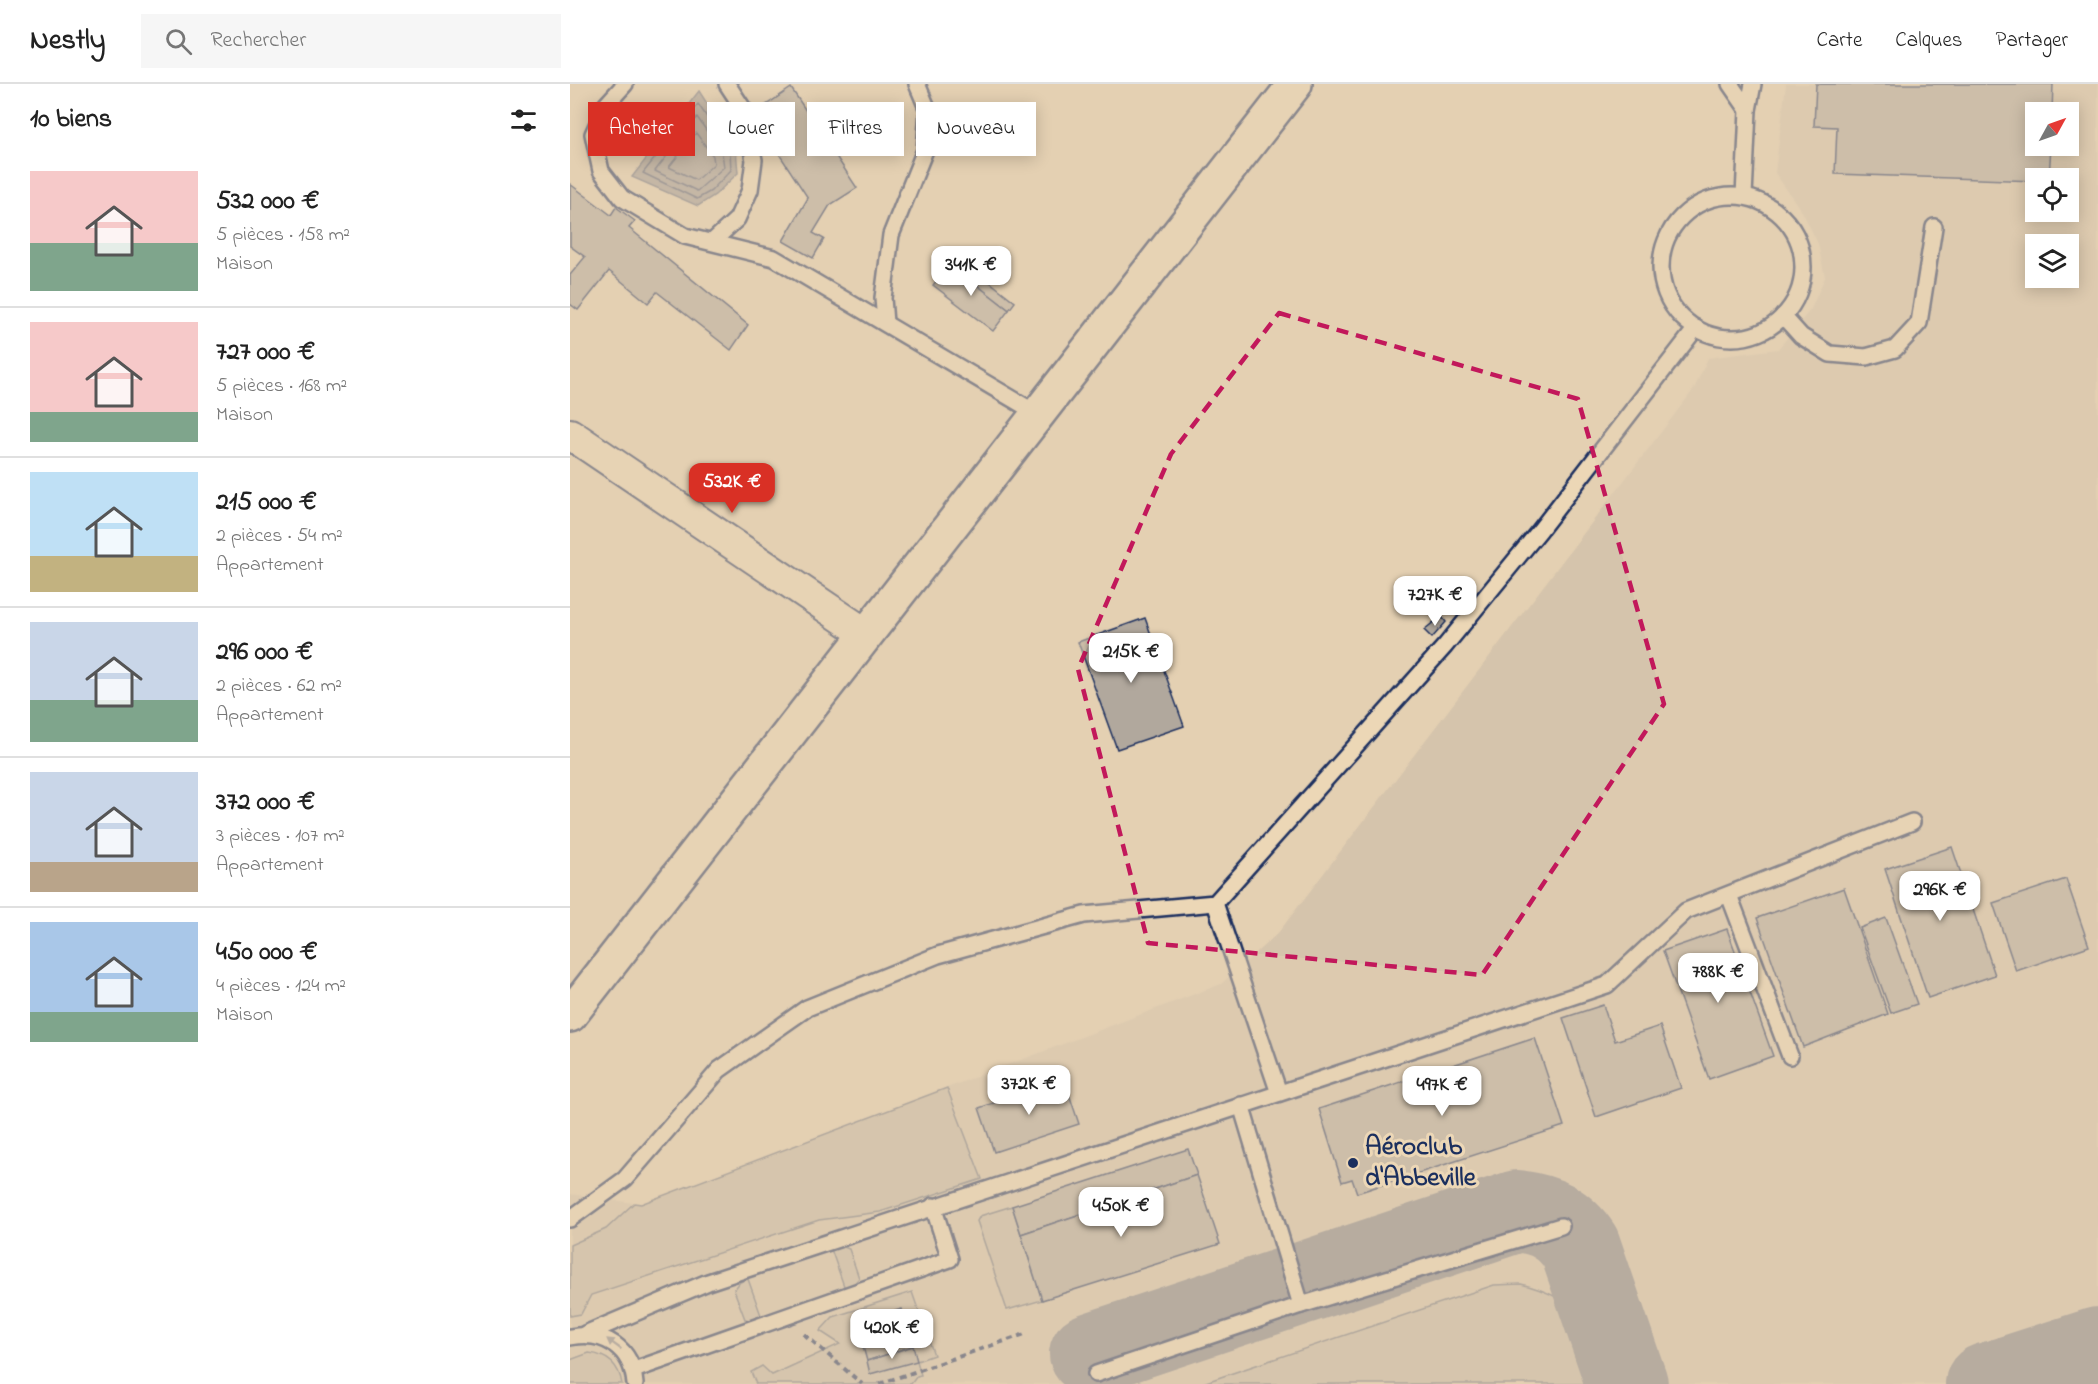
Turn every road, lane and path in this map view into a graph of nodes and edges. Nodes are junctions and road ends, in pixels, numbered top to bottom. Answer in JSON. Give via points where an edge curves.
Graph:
{"nodes":[{"id":1,"x":625,"y":84,"type":"edge"},
{"id":2,"x":727,"y":84,"type":"edge"},
{"id":3,"x":917,"y":84,"type":"edge"},
{"id":4,"x":1295,"y":84,"type":"edge"},
{"id":5,"x":1730,"y":84,"type":"edge"},
{"id":6,"x":1753,"y":84,"type":"edge"},
{"id":7,"x":1748,"y":110,"type":"junction"},
{"id":8,"x":1744,"y":196,"type":"junction"},
{"id":9,"x":1934,"y":227,"type":"dead end"},
{"id":10,"x":712,"y":242,"type":"junction"},
{"id":11,"x":1784,"y":316,"type":"junction"},
{"id":12,"x":885,"y":324,"type":"junction"},
{"id":13,"x":1696,"y":328,"type":"junction"},
{"id":14,"x":1038,"y":414,"type":"junction"},
{"id":15,"x":570,"y":434,"type":"edge"},
{"id":16,"x":866,"y":634,"type":"junction"},
{"id":17,"x":1912,"y":822,"type":"dead end"},
{"id":18,"x":1729,"y":895,"type":"junction"},
{"id":19,"x":1215,"y":903,"type":"junction"},
{"id":20,"x":570,"y":1015,"type":"edge"},
{"id":21,"x":1790,"y":1056,"type":"dead end"},
{"id":22,"x":1279,"y":1093,"type":"junction"},
{"id":23,"x":1241,"y":1105,"type":"junction"},
{"id":24,"x":933,"y":1206,"type":"junction"},
{"id":25,"x":570,"y":1219,"type":"edge"},
{"id":26,"x":1561,"y":1226,"type":"dead end"},
{"id":27,"x":1301,"y":1305,"type":"junction"},
{"id":28,"x":784,"y":1317,"type":"junction"},
{"id":29,"x":1024,"y":1334,"type":"dead end"},
{"id":30,"x":577,"y":1336,"type":"edge"},
{"id":31,"x":1096,"y":1374,"type":"dead end"},
{"id":32,"x":635,"y":1377,"type":"edge"},
{"id":33,"x":862,"y":1384,"type":"edge"},
{"id":34,"x":879,"y":1384,"type":"edge"}],
"edges":[{"from":1,"to":10,"type":"lane","via":[[606,105],[593,134],[601,171],[622,198],[686,236]]},
{"from":2,"to":10,"type":"lane","via":[[744,110],[753,160],[750,190],[737,219]]},
{"from":3,"to":12,"type":"lane","via":[[928,110],[925,150],[891,236],[883,298]]},
{"from":4,"to":14,"type":"main road"},
{"from":5,"to":7,"type":"lane"},
{"from":6,"to":7,"type":"lane"},
{"from":7,"to":8,"type":"lane"},
{"from":8,"to":11,"type":"lane","via":[[1783,217],[1796,234],[1802,255],[1802,278],[1796,298]]},
{"from":8,"to":13,"type":"lane","via":[[1719,196],[1696,204],[1677,220],[1665,242],[1660,266],[1665,291],[1677,312]]},
{"from":9,"to":11,"type":"lane","via":[[1919,323],[1895,350],[1866,357],[1830,354],[1801,336]]},
{"from":10,"to":12,"type":"lane","via":[[774,258]]},
{"from":11,"to":13,"type":"lane","via":[[1764,330],[1742,338],[1718,337]]},
{"from":12,"to":14,"type":"lane"},
{"from":13,"to":19,"type":"lane","via":[[1445,646]]},
{"from":14,"to":16,"type":"main road"},
{"from":15,"to":16,"type":"street"},
{"from":16,"to":20,"type":"main road"},
{"from":17,"to":18,"type":"lane"},
{"from":18,"to":21,"type":"lane"},
{"from":18,"to":22,"type":"lane","via":[[1686,911],[1607,985]]},
{"from":19,"to":22,"type":"lane"},
{"from":19,"to":25,"type":"lane","via":[[1084,915],[938,955],[807,1008],[719,1070],[625,1179]]},
{"from":22,"to":23,"type":"lane"},
{"from":23,"to":24,"type":"lane"},
{"from":23,"to":27,"type":"lane"},
{"from":24,"to":28,"type":"lane","via":[[950,1259]]},
{"from":24,"to":30,"type":"lane","via":[[708,1282]]},
{"from":26,"to":27,"type":"lane"},
{"from":27,"to":31,"type":"lane"},
{"from":28,"to":32,"type":"lane"},
{"from":28,"to":33,"type":"path"},
{"from":29,"to":34,"type":"path"},
{"from":32,"to":30,"type":"lane","one_way":true,"via":[[627,1355],[616,1343],[601,1336]]}]}
